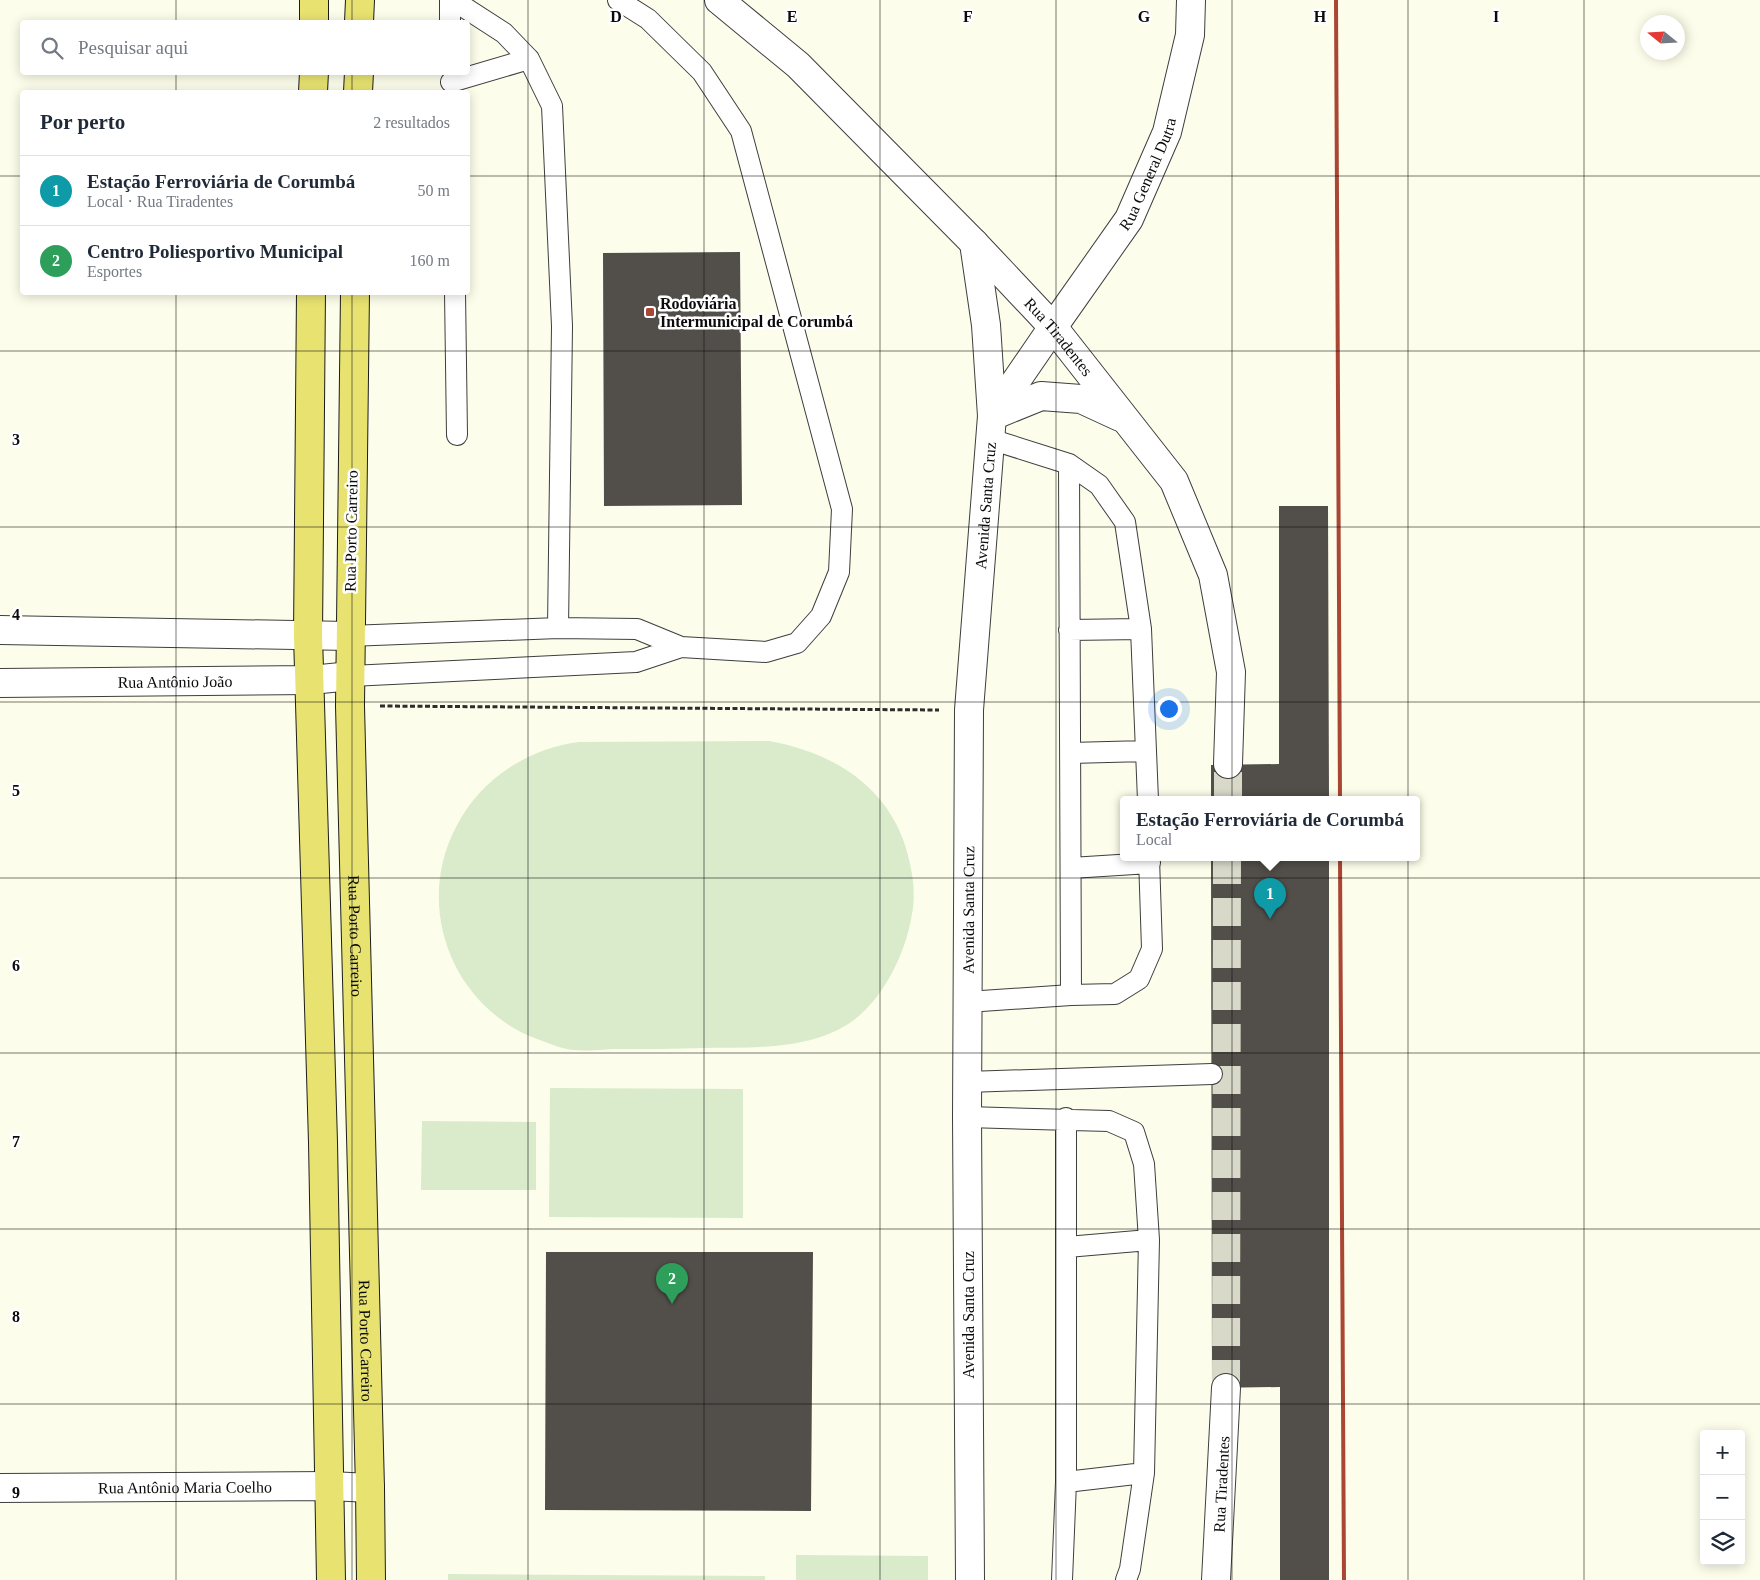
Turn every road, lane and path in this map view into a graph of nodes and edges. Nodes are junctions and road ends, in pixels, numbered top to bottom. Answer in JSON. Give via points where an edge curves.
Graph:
{"nodes":[{"id":1,"x":314,"y":0,"type":"edge"},
{"id":2,"x":360,"y":0,"type":"edge"},
{"id":3,"x":451,"y":0,"type":"edge"},
{"id":4,"x":618,"y":0,"type":"edge"},
{"id":5,"x":719,"y":0,"type":"edge"},
{"id":6,"x":1191,"y":0,"type":"edge"},
{"id":7,"x":314,"y":20,"type":"edge"},
{"id":8,"x":360,"y":20,"type":"edge"},
{"id":9,"x":450,"y":20,"type":"edge"},
{"id":10,"x":528,"y":59,"type":"junction"},
{"id":11,"x":314,"y":75,"type":"edge"},
{"id":12,"x":359,"y":75,"type":"edge"},
{"id":13,"x":451,"y":82,"type":"edge"},
{"id":14,"x":313,"y":90,"type":"edge"},
{"id":15,"x":358,"y":90,"type":"edge"},
{"id":16,"x":974,"y":243,"type":"junction"},
{"id":17,"x":311,"y":295,"type":"edge"},
{"id":18,"x":355,"y":295,"type":"edge"},
{"id":19,"x":455,"y":295,"type":"edge"},
{"id":20,"x":1053,"y":327,"type":"junction"},
{"id":21,"x":1126,"y":419,"type":"junction"},
{"id":22,"x":991,"y":428,"type":"junction"},
{"id":23,"x":457,"y":435,"type":"dead end"},
{"id":24,"x":1069,"y":464,"type":"junction"},
{"id":25,"x":558,"y":628,"type":"junction"},
{"id":26,"x":1141,"y":629,"type":"junction"},
{"id":27,"x":0,"y":630,"type":"edge"},
{"id":28,"x":1069,"y":630,"type":"junction"},
{"id":29,"x":308,"y":636,"type":"junction"},
{"id":30,"x":349,"y":636,"type":"junction"},
{"id":31,"x":681,"y":647,"type":"junction"},
{"id":32,"x":351,"y":676,"type":"junction"},
{"id":33,"x":311,"y":680,"type":"junction"},
{"id":34,"x":0,"y":683,"type":"edge"},
{"id":35,"x":350,"y":706,"type":"junction"},
{"id":36,"x":969,"y":710,"type":"junction"},
{"id":37,"x":1146,"y":751,"type":"junction"},
{"id":38,"x":1070,"y":753,"type":"junction"},
{"id":39,"x":1228,"y":764,"type":"tunnel mouth"},
{"id":40,"x":1148,"y":796,"type":"edge"},
{"id":41,"x":1150,"y":861,"type":"edge"},
{"id":42,"x":1071,"y":868,"type":"junction"},
{"id":43,"x":1071,"y":995,"type":"junction"},
{"id":44,"x":967,"y":1002,"type":"junction"},
{"id":45,"x":1212,"y":1074,"type":"dead end"},
{"id":46,"x":967,"y":1082,"type":"junction"},
{"id":47,"x":967,"y":1117,"type":"junction"},
{"id":48,"x":1066,"y":1118,"type":"junction"},
{"id":49,"x":323,"y":1142,"type":"junction"},
{"id":50,"x":360,"y":1142,"type":"junction"},
{"id":51,"x":1150,"y":1240,"type":"junction"},
{"id":52,"x":1067,"y":1247,"type":"junction"},
{"id":53,"x":1226,"y":1388,"type":"tunnel mouth"},
{"id":54,"x":1144,"y":1473,"type":"junction"},
{"id":55,"x":1066,"y":1482,"type":"junction"},
{"id":56,"x":330,"y":1486,"type":"junction"},
{"id":57,"x":0,"y":1488,"type":"edge"},
{"id":58,"x":370,"y":1488,"type":"junction"},
{"id":59,"x":331,"y":1580,"type":"edge"},
{"id":60,"x":371,"y":1580,"type":"edge"},
{"id":61,"x":970,"y":1580,"type":"edge"},
{"id":62,"x":1062,"y":1580,"type":"edge"},
{"id":63,"x":1126,"y":1580,"type":"edge"},
{"id":64,"x":1216,"y":1580,"type":"edge"}],
"edges":[{"from":1,"to":7,"type":"main road"},
{"from":2,"to":8,"type":"main road"},
{"from":3,"to":9,"type":"lane"},
{"from":3,"to":10,"type":"lane","via":[[504,33]]},
{"from":4,"to":31,"type":"lane","via":[[648,19],[702,72],[741,131],[842,509],[839,572],[821,616],[797,643],[766,652]]},
{"from":5,"to":16,"type":"street","name":"Rua Tiradentes","via":[[798,65]]},
{"from":6,"to":20,"type":"street","name":"Rua General Dutra","via":[[1190,35],[1167,132],[1129,219]]},
{"from":10,"to":13,"type":"lane"},
{"from":10,"to":25,"type":"lane","via":[[552,106],[562,326]]},
{"from":11,"to":14,"type":"main road"},
{"from":12,"to":15,"type":"main road"},
{"from":16,"to":20,"type":"street","name":"Rua Tiradentes"},
{"from":16,"to":22,"type":"street","name":"Avenida Santa Cruz","via":[[986,325]]},
{"from":17,"to":29,"type":"main road"},
{"from":18,"to":30,"type":"main road","name":"Rua Porto Carreiro"},
{"from":19,"to":23,"type":"lane"},
{"from":20,"to":21,"type":"street","name":"Rua Tiradentes"},
{"from":20,"to":22,"type":"street","name":"Rua General Dutra"},
{"from":21,"to":22,"type":"street","via":[[1081,398],[1041,396]]},
{"from":21,"to":39,"type":"street","name":"Rua Tiradentes","via":[[1174,480],[1213,575],[1231,672]]},
{"from":22,"to":24,"type":"lane"},
{"from":22,"to":36,"type":"street","name":"Avenida Santa Cruz"},
{"from":24,"to":26,"type":"lane","via":[[1099,485],[1125,522]]},
{"from":24,"to":28,"type":"lane"},
{"from":25,"to":30,"type":"lane"},
{"from":25,"to":31,"type":"lane","via":[[637,629]]},
{"from":26,"to":28,"type":"lane"},
{"from":26,"to":37,"type":"lane"},
{"from":27,"to":29,"type":"street"},
{"from":28,"to":38,"type":"lane"},
{"from":29,"to":30,"type":"street"},
{"from":29,"to":33,"type":"main road"},
{"from":30,"to":32,"type":"main road","name":"Rua Porto Carreiro"},
{"from":31,"to":32,"type":"lane","via":[[636,662]]},
{"from":32,"to":33,"type":"street","name":"Rua Antônio João"},
{"from":32,"to":35,"type":"main road","name":"Rua Porto Carreiro"},
{"from":33,"to":34,"type":"street","name":"Rua Antônio João"},
{"from":33,"to":49,"type":"main road"},
{"from":35,"to":36,"type":"path"},
{"from":35,"to":50,"type":"main road","name":"Rua Porto Carreiro"},
{"from":36,"to":44,"type":"street","name":"Avenida Santa Cruz"},
{"from":37,"to":38,"type":"lane"},
{"from":37,"to":40,"type":"lane"},
{"from":38,"to":42,"type":"lane"},
{"from":41,"to":42,"type":"lane"},
{"from":41,"to":43,"type":"lane","via":[[1152,949],[1139,979],[1115,994]]},
{"from":42,"to":43,"type":"lane"},
{"from":43,"to":44,"type":"lane"},
{"from":44,"to":46,"type":"street","name":"Avenida Santa Cruz"},
{"from":45,"to":46,"type":"lane"},
{"from":46,"to":47,"type":"street","name":"Avenida Santa Cruz"},
{"from":47,"to":48,"type":"lane"},
{"from":47,"to":61,"type":"street","name":"Avenida Santa Cruz"},
{"from":48,"to":51,"type":"lane","via":[[1109,1121],[1134,1132],[1144,1164]]},
{"from":48,"to":52,"type":"lane"},
{"from":49,"to":50,"type":"main road"},
{"from":49,"to":56,"type":"main road"},
{"from":50,"to":58,"type":"main road","name":"Rua Porto Carreiro"},
{"from":51,"to":52,"type":"lane"},
{"from":51,"to":54,"type":"lane"},
{"from":52,"to":55,"type":"lane"},
{"from":53,"to":64,"type":"street","name":"Rua Tiradentes"},
{"from":54,"to":55,"type":"lane"},
{"from":54,"to":63,"type":"lane"},
{"from":55,"to":62,"type":"lane"},
{"from":56,"to":57,"type":"street","name":"Rua Antônio Maria Coelho"},
{"from":56,"to":58,"type":"street","name":"Rua Antônio Maria Coelho"},
{"from":56,"to":59,"type":"main road"},
{"from":58,"to":60,"type":"main road","name":"Rua Porto Carreiro"}]}
